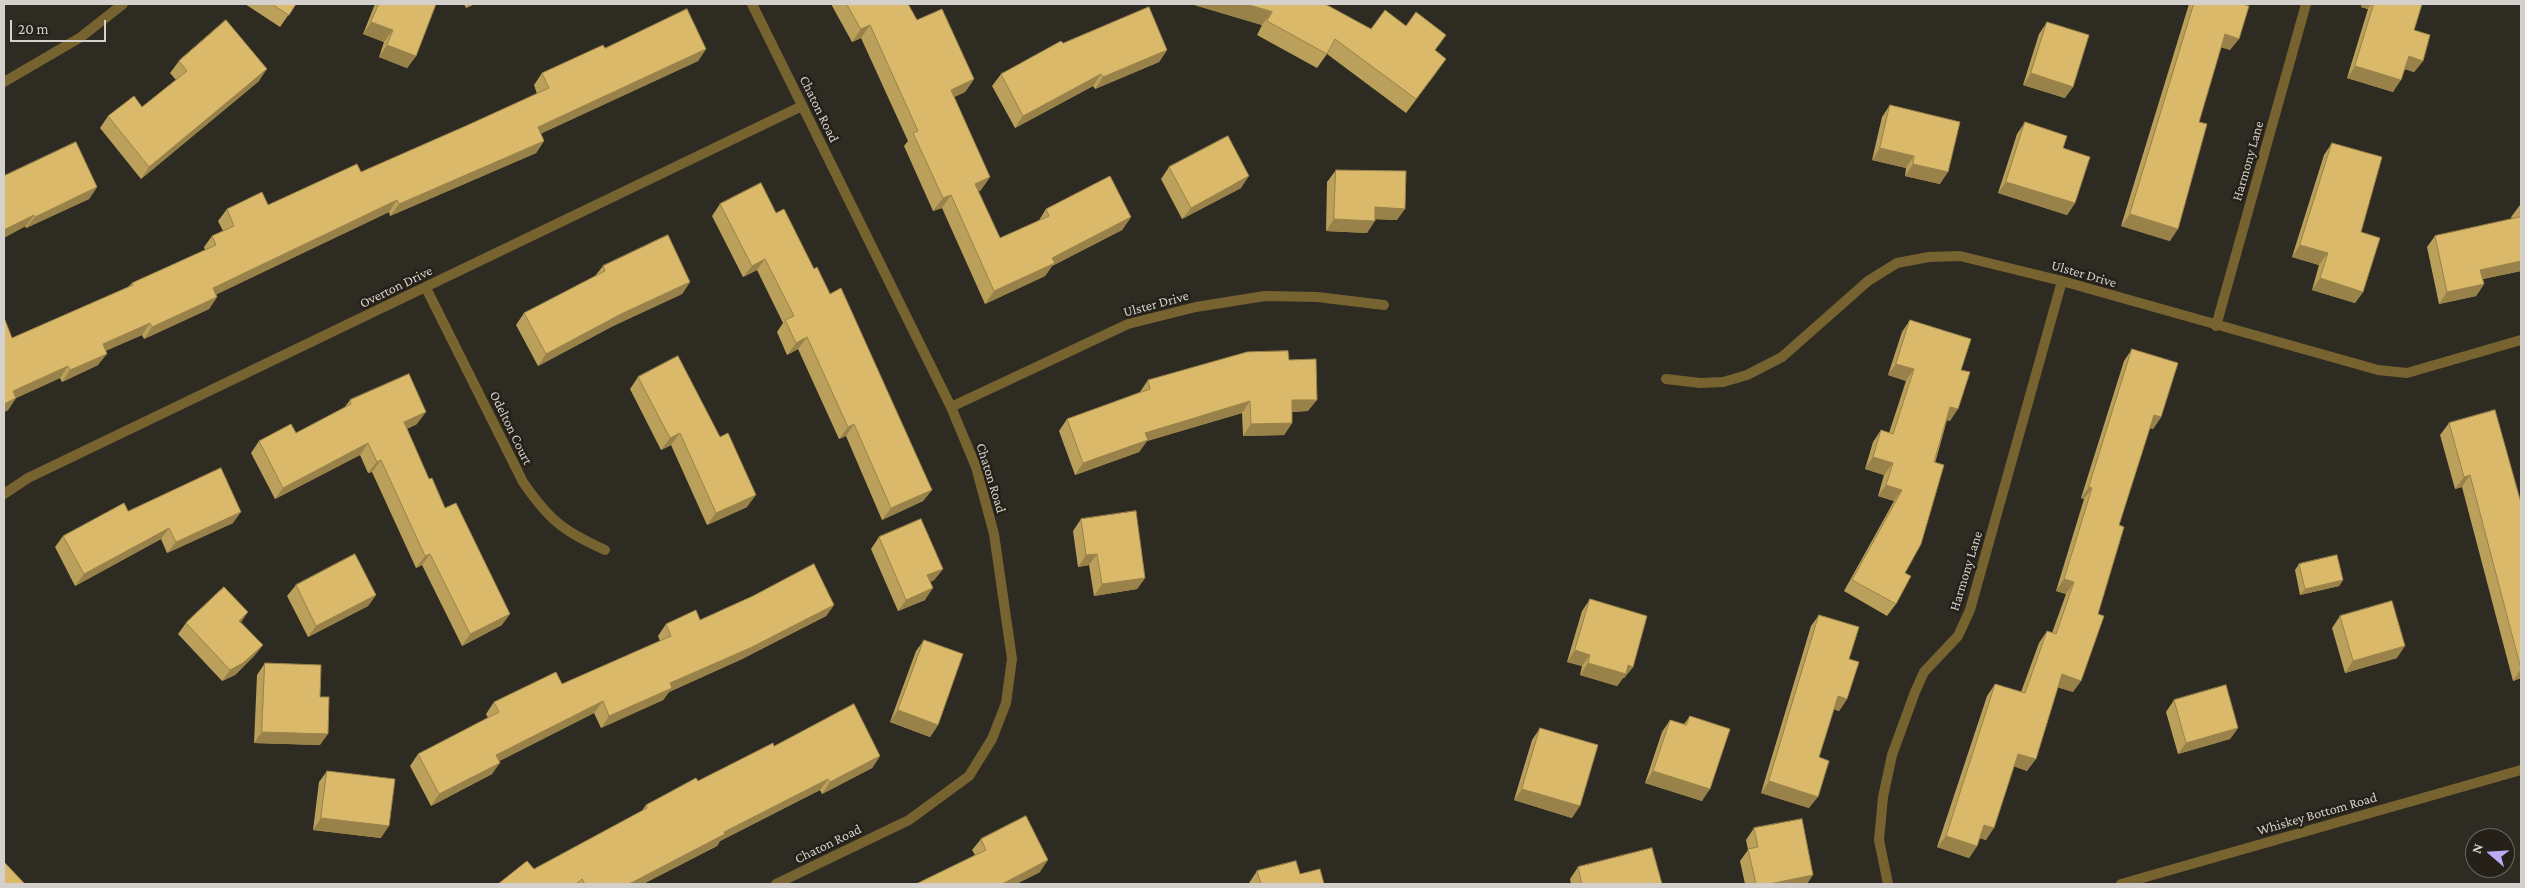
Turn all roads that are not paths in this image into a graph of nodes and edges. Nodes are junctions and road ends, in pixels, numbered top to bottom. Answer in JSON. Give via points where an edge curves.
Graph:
{"nodes":[{"id":1,"x":123,"y":4,"type":"edge"},
{"id":2,"x":752,"y":4,"type":"edge"},
{"id":3,"x":2306,"y":4,"type":"edge"},
{"id":4,"x":4,"y":82,"type":"edge"},
{"id":5,"x":802,"y":106,"type":"junction"},
{"id":6,"x":2062,"y":281,"type":"junction"},
{"id":7,"x":426,"y":288,"type":"junction"},
{"id":8,"x":1384,"y":305,"type":"dead end"},
{"id":9,"x":2216,"y":326,"type":"junction"},
{"id":10,"x":2521,"y":340,"type":"edge"},
{"id":11,"x":1666,"y":379,"type":"dead end"},
{"id":12,"x":951,"y":407,"type":"junction"},
{"id":13,"x":4,"y":494,"type":"edge"},
{"id":14,"x":605,"y":550,"type":"dead end"},
{"id":15,"x":2521,"y":770,"type":"edge"},
{"id":16,"x":776,"y":884,"type":"edge"},
{"id":17,"x":1888,"y":884,"type":"edge"},
{"id":18,"x":2121,"y":884,"type":"edge"}],
"edges":[{"from":1,"to":4,"type":"street","via":[[81,37]]},
{"from":2,"to":5,"type":"street","name":"Chaton Road"},
{"from":3,"to":9,"type":"street","name":"Harmony Lane"},
{"from":5,"to":7,"type":"street","name":"Overton Drive"},
{"from":5,"to":12,"type":"street","name":"Chaton Road"},
{"from":6,"to":9,"type":"street","name":"Ulster Drive"},
{"from":6,"to":11,"type":"street","name":"Ulster Drive","via":[[1960,256],[1896,263],[1868,281],[1782,357],[1747,375],[1723,382]]},
{"from":6,"to":17,"type":"street","name":"Harmony Lane","via":[[1970,610],[1958,636],[1924,672],[1892,755],[1883,798],[1880,840]]},
{"from":7,"to":13,"type":"street","name":"Overton Drive","via":[[28,478]]},
{"from":7,"to":14,"type":"street","name":"Odelton Court","via":[[523,482],[542,510],[571,535]]},
{"from":8,"to":12,"type":"street","name":"Ulster Drive","via":[[1317,297],[1265,296],[1196,307],[1128,324]]},
{"from":9,"to":10,"type":"street","name":"Ulster Drive","via":[[2378,370],[2408,373]]},
{"from":12,"to":16,"type":"street","name":"Chaton Road","via":[[976,466],[994,534],[1012,659],[1006,703],[992,739],[969,776],[950,791],[909,820]]},
{"from":15,"to":18,"type":"street","name":"Whiskey Bottom Road"}]}
